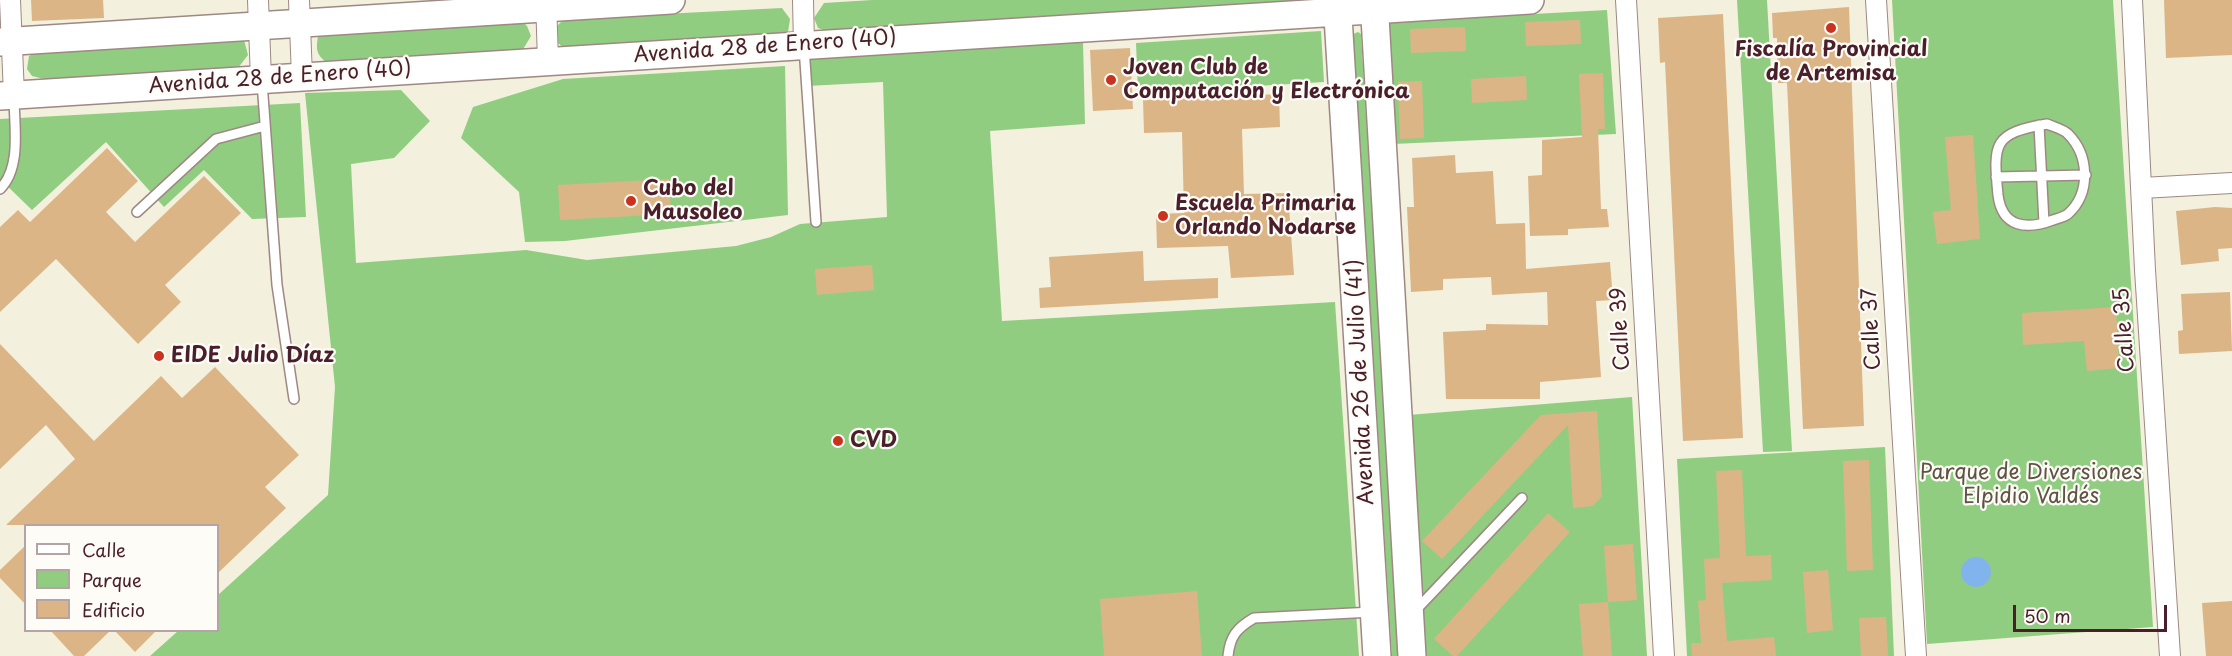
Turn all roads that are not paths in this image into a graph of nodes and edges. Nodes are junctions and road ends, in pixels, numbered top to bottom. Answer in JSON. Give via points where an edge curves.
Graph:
{"nodes":[{"id":1,"x":10,"y":0,"type":"edge"},
{"id":2,"x":671,"y":0,"type":"edge"},
{"id":3,"x":803,"y":0,"type":"edge"},
{"id":4,"x":1530,"y":0,"type":"edge"},
{"id":5,"x":1626,"y":0,"type":"edge"},
{"id":6,"x":1876,"y":0,"type":"edge"},
{"id":7,"x":2132,"y":0,"type":"edge"},
{"id":8,"x":546,"y":4,"type":"edge"},
{"id":9,"x":1373,"y":5,"type":"edge"},
{"id":10,"x":1338,"y":6,"type":"edge"},
{"id":11,"x":300,"y":11,"type":"edge"},
{"id":12,"x":259,"y":13,"type":"edge"},
{"id":13,"x":6,"y":41,"type":"edge"},
{"id":14,"x":804,"y":45,"type":"junction"},
{"id":15,"x":548,"y":61,"type":"junction"},
{"id":16,"x":302,"y":77,"type":"junction"},
{"id":17,"x":261,"y":79,"type":"junction"},
{"id":18,"x":7,"y":96,"type":"edge"},
{"id":19,"x":2039,"y":125,"type":"junction"},
{"id":20,"x":265,"y":126,"type":"junction"},
{"id":21,"x":2086,"y":175,"type":"junction"},
{"id":22,"x":2042,"y":176,"type":"junction"},
{"id":23,"x":1996,"y":177,"type":"junction"},
{"id":24,"x":2232,"y":183,"type":"edge"},
{"id":25,"x":2142,"y":188,"type":"junction"},
{"id":26,"x":0,"y":189,"type":"edge"},
{"id":27,"x":137,"y":212,"type":"dead end"},
{"id":28,"x":816,"y":222,"type":"dead end"},
{"id":29,"x":2044,"y":223,"type":"junction"},
{"id":30,"x":294,"y":399,"type":"dead end"},
{"id":31,"x":1522,"y":498,"type":"dead end"},
{"id":32,"x":1374,"y":612,"type":"junction"},
{"id":33,"x":1410,"y":618,"type":"junction"},
{"id":34,"x":1228,"y":656,"type":"edge"},
{"id":35,"x":1377,"y":656,"type":"edge"},
{"id":36,"x":1412,"y":656,"type":"edge"},
{"id":37,"x":1664,"y":656,"type":"edge"},
{"id":38,"x":1916,"y":656,"type":"edge"},
{"id":39,"x":2170,"y":656,"type":"edge"}],
"edges":[{"from":1,"to":13,"type":"street"},
{"from":2,"to":8,"type":"main road"},
{"from":3,"to":14,"type":"street"},
{"from":4,"to":9,"type":"main road","name":"Avenida 28 de Enero (40)"},
{"from":5,"to":37,"type":"street","name":"Calle 39"},
{"from":6,"to":38,"type":"street","name":"Calle 37"},
{"from":7,"to":25,"type":"street","name":"Calle 35"},
{"from":8,"to":11,"type":"main road"},
{"from":8,"to":15,"type":"street"},
{"from":9,"to":10,"type":"main road","name":"Avenida 28 de Enero (40)"},
{"from":9,"to":33,"type":"main road","name":"Avenida 26 de Julio (41)"},
{"from":10,"to":14,"type":"main road","name":"Avenida 28 de Enero (40)"},
{"from":10,"to":32,"type":"main road","name":"Avenida 26 de Julio (41)"},
{"from":11,"to":12,"type":"main road"},
{"from":11,"to":16,"type":"street"},
{"from":12,"to":13,"type":"main road"},
{"from":12,"to":17,"type":"street"},
{"from":13,"to":18,"type":"street"},
{"from":14,"to":15,"type":"main road","name":"Avenida 28 de Enero (40)"},
{"from":14,"to":28,"type":"lane"},
{"from":15,"to":16,"type":"main road","name":"Avenida 28 de Enero (40)"},
{"from":16,"to":17,"type":"main road","name":"Avenida 28 de Enero (40)"},
{"from":17,"to":18,"type":"main road","name":"Avenida 28 de Enero (40)"},
{"from":17,"to":20,"type":"lane"},
{"from":18,"to":26,"type":"lane","via":[[14,156]]},
{"from":19,"to":21,"type":"lane","via":[[2048,124],[2067,132],[2081,152]]},
{"from":19,"to":22,"type":"lane"},
{"from":19,"to":23,"type":"lane","via":[[2004,137],[1995,153]]},
{"from":20,"to":27,"type":"lane","via":[[216,139]]},
{"from":20,"to":30,"type":"lane","via":[[278,285]]},
{"from":21,"to":22,"type":"lane"},
{"from":21,"to":29,"type":"lane","via":[[2078,203],[2067,215]]},
{"from":22,"to":23,"type":"lane"},
{"from":22,"to":29,"type":"lane"},
{"from":23,"to":29,"type":"lane","via":[[1999,204],[2006,218],[2022,226]]},
{"from":24,"to":25,"type":"street"},
{"from":25,"to":39,"type":"street","name":"Calle 35"},
{"from":31,"to":33,"type":"lane"},
{"from":32,"to":34,"type":"lane","via":[[1254,618],[1230,638]]},
{"from":32,"to":35,"type":"main road","name":"Avenida 26 de Julio (41)"},
{"from":33,"to":36,"type":"main road","name":"Avenida 26 de Julio (41)"}]}
